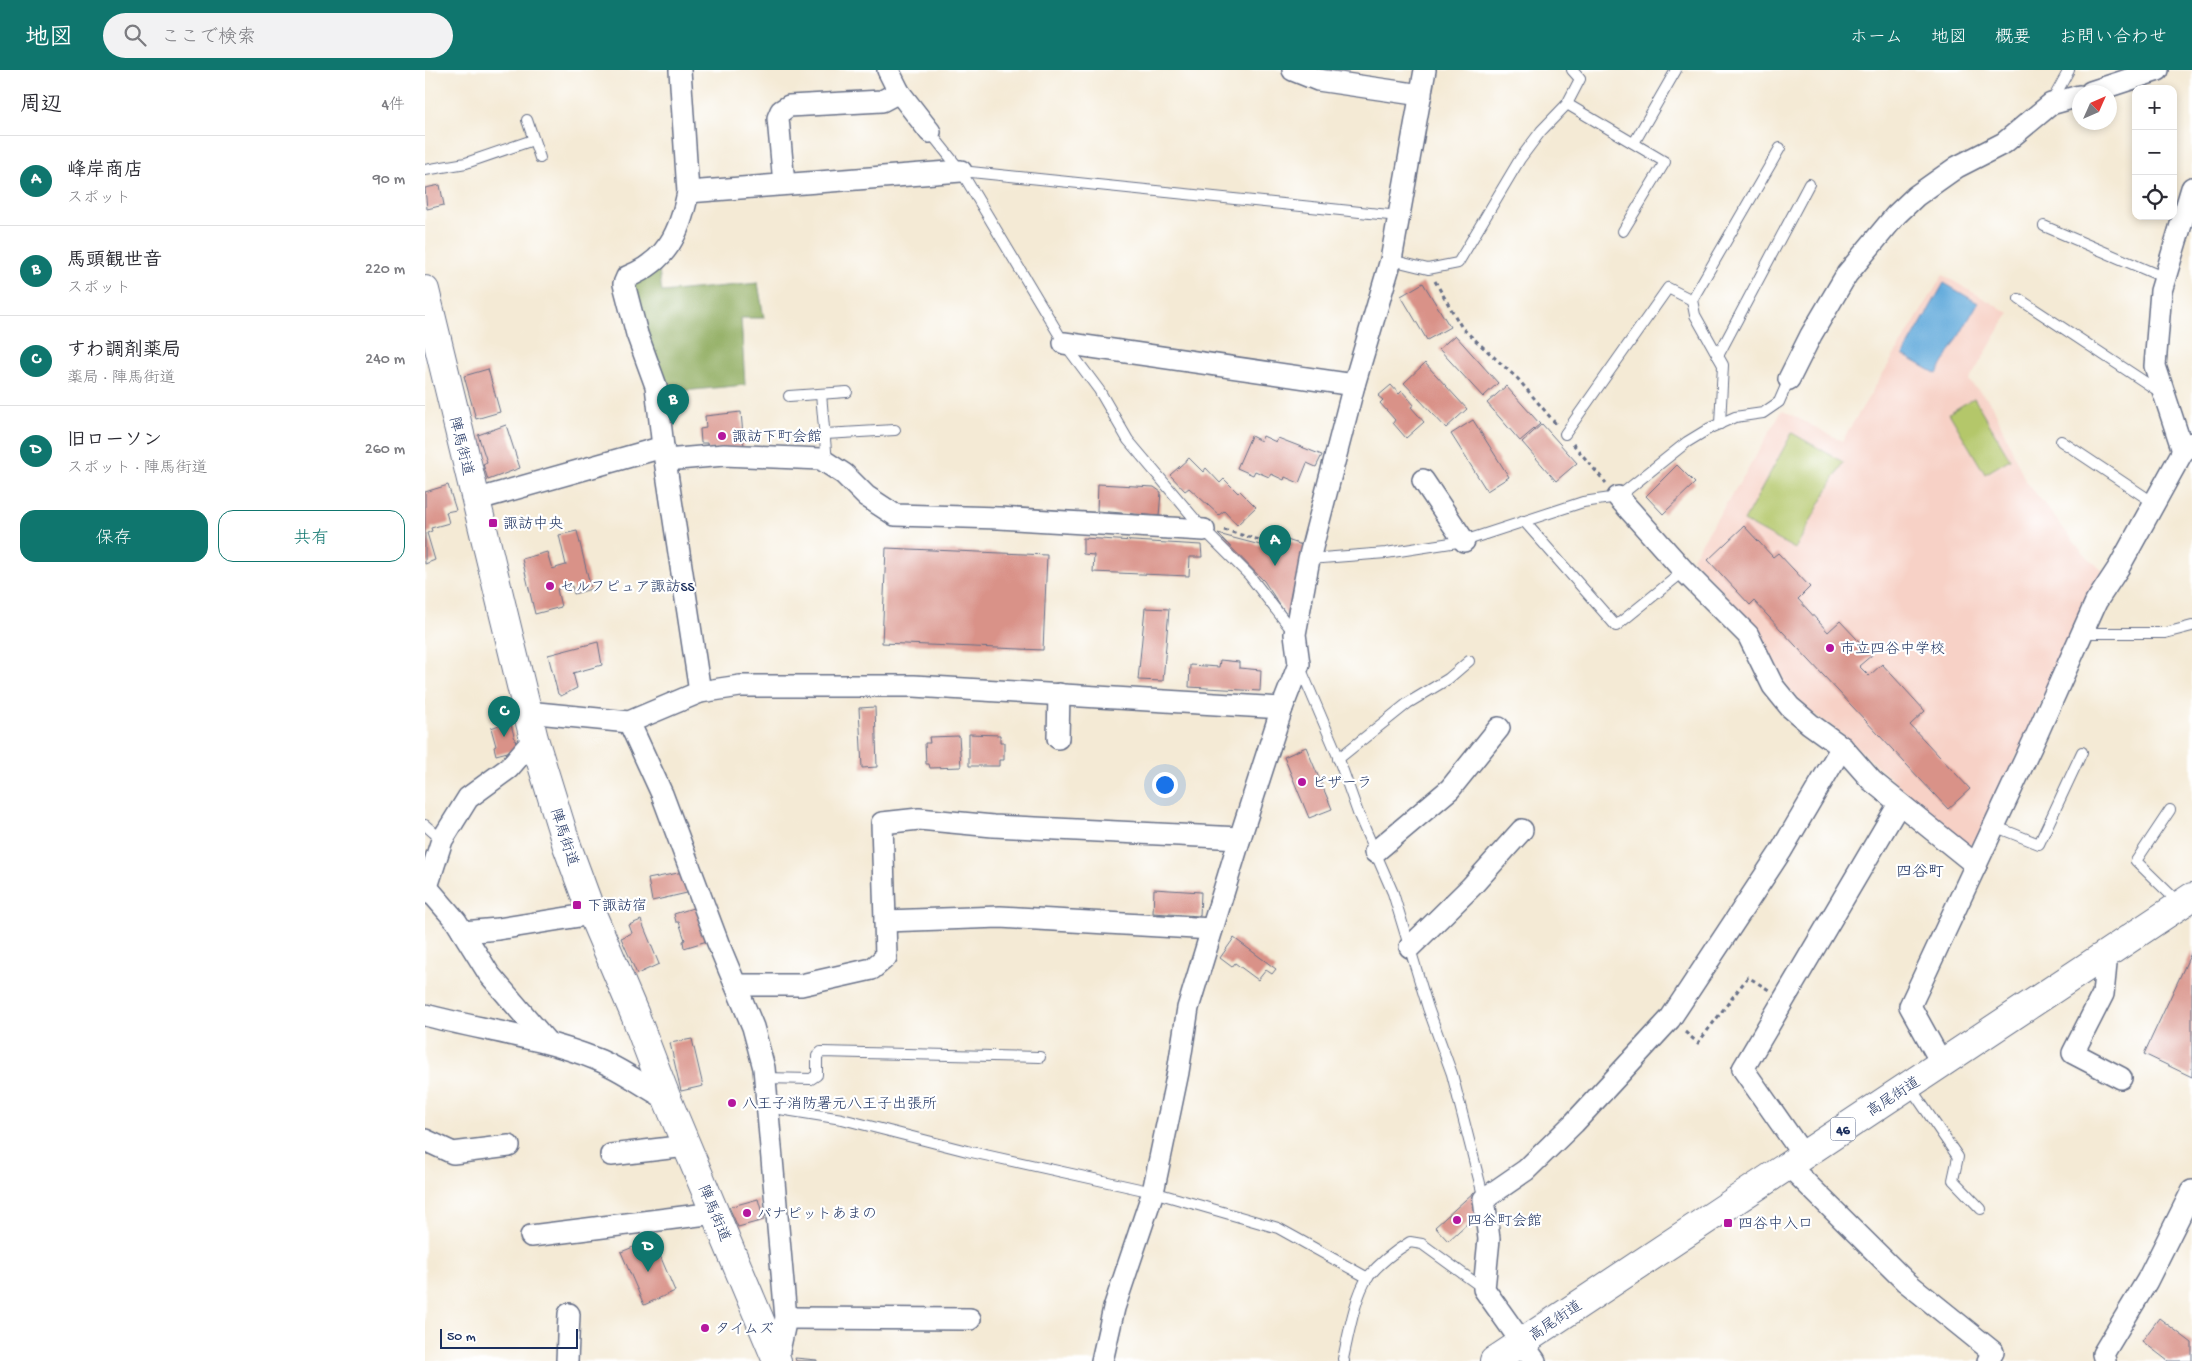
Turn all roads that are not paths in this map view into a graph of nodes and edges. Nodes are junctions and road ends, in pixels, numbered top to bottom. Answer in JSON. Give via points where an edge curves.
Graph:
{"nodes":[{"id":1,"x":680,"y":70,"type":"edge"},
{"id":2,"x":888,"y":70,"type":"edge"},
{"id":3,"x":1293,"y":70,"type":"edge"},
{"id":4,"x":1425,"y":70,"type":"edge"},
{"id":5,"x":1572,"y":70,"type":"edge"},
{"id":6,"x":1676,"y":70,"type":"edge"},
{"id":7,"x":2069,"y":70,"type":"edge"},
{"id":8,"x":2158,"y":70,"type":"edge"},
{"id":9,"x":2112,"y":85,"type":"edge"},
{"id":10,"x":899,"y":92,"type":"junction"},
{"id":11,"x":1421,"y":94,"type":"junction"},
{"id":12,"x":2072,"y":98,"type":"edge"},
{"id":13,"x":1567,"y":104,"type":"junction"},
{"id":14,"x":2051,"y":104,"type":"junction"},
{"id":15,"x":527,"y":120,"type":"dead end"},
{"id":16,"x":930,"y":132,"type":"joint"},
{"id":17,"x":533,"y":140,"type":"junction"},
{"id":18,"x":1634,"y":143,"type":"junction"},
{"id":19,"x":1780,"y":148,"type":"dead end"},
{"id":20,"x":540,"y":158,"type":"dead end"},
{"id":21,"x":425,"y":170,"type":"edge"},
{"id":22,"x":961,"y":171,"type":"junction"},
{"id":23,"x":784,"y":184,"type":"junction"},
{"id":24,"x":1809,"y":184,"type":"dead end"},
{"id":25,"x":2192,"y":188,"type":"edge"},
{"id":26,"x":689,"y":192,"type":"junction"},
{"id":27,"x":1399,"y":216,"type":"junction"},
{"id":28,"x":2044,"y":226,"type":"dead end"},
{"id":29,"x":1623,"y":230,"type":"dead end"},
{"id":30,"x":1391,"y":260,"type":"junction"},
{"id":31,"x":2165,"y":278,"type":"junction"},
{"id":32,"x":425,"y":290,"type":"edge"},
{"id":33,"x":2019,"y":299,"type":"dead end"},
{"id":34,"x":1692,"y":300,"type":"junction"},
{"id":35,"x":1063,"y":343,"type":"junction"},
{"id":36,"x":1717,"y":356,"type":"junction"},
{"id":37,"x":1789,"y":379,"type":"joint"},
{"id":38,"x":1354,"y":385,"type":"junction"},
{"id":39,"x":847,"y":392,"type":"dead end"},
{"id":40,"x":821,"y":394,"type":"junction"},
{"id":41,"x":2164,"y":394,"type":"junction"},
{"id":42,"x":789,"y":396,"type":"dead end"},
{"id":43,"x":1720,"y":424,"type":"junction"},
{"id":44,"x":895,"y":430,"type":"dead end"},
{"id":45,"x":825,"y":434,"type":"junction"},
{"id":46,"x":1565,"y":434,"type":"road end"},
{"id":47,"x":2061,"y":441,"type":"dead end"},
{"id":48,"x":2187,"y":448,"type":"edge"},
{"id":49,"x":665,"y":454,"type":"junction"},
{"id":50,"x":827,"y":462,"type":"junction"},
{"id":51,"x":1423,"y":480,"type":"dead end"},
{"id":52,"x":1618,"y":497,"type":"junction"},
{"id":53,"x":475,"y":500,"type":"junction"},
{"id":54,"x":2155,"y":503,"type":"junction"},
{"id":55,"x":1524,"y":521,"type":"junction"},
{"id":56,"x":1202,"y":527,"type":"junction"},
{"id":57,"x":1464,"y":541,"type":"junction"},
{"id":58,"x":1309,"y":559,"type":"junction"},
{"id":59,"x":1684,"y":571,"type":"junction"},
{"id":60,"x":2192,"y":626,"type":"edge"},
{"id":61,"x":2082,"y":633,"type":"junction"},
{"id":62,"x":1295,"y":634,"type":"junction"},
{"id":63,"x":1469,"y":662,"type":"dead end"},
{"id":64,"x":1299,"y":664,"type":"junction"},
{"id":65,"x":700,"y":692,"type":"junction"},
{"id":66,"x":1059,"y":694,"type":"junction"},
{"id":67,"x":1282,"y":708,"type":"junction"},
{"id":68,"x":527,"y":712,"type":"junction"},
{"id":69,"x":629,"y":722,"type":"junction"},
{"id":70,"x":1499,"y":728,"type":"dead end"},
{"id":71,"x":1058,"y":738,"type":"dead end"},
{"id":72,"x":534,"y":739,"type":"junction"},
{"id":73,"x":1842,"y":747,"type":"junction"},
{"id":74,"x":2082,"y":752,"type":"dead end"},
{"id":75,"x":1339,"y":759,"type":"junction"},
{"id":76,"x":1899,"y":804,"type":"junction"},
{"id":77,"x":2170,"y":810,"type":"dead end"},
{"id":78,"x":425,"y":825,"type":"edge"},
{"id":79,"x":1994,"y":826,"type":"junction"},
{"id":80,"x":1523,"y":830,"type":"dead end"},
{"id":81,"x":1240,"y":838,"type":"junction"},
{"id":82,"x":442,"y":840,"type":"junction"},
{"id":83,"x":1375,"y":852,"type":"junction"},
{"id":84,"x":1976,"y":865,"type":"junction"},
{"id":85,"x":425,"y":888,"type":"edge"},
{"id":86,"x":2186,"y":901,"type":"edge"},
{"id":87,"x":593,"y":914,"type":"junction"},
{"id":88,"x":885,"y":921,"type":"junction"},
{"id":89,"x":1212,"y":929,"type":"junction"},
{"id":90,"x":463,"y":932,"type":"junction"},
{"id":91,"x":1410,"y":948,"type":"junction"},
{"id":92,"x":2107,"y":954,"type":"junction"},
{"id":93,"x":735,"y":985,"type":"junction"},
{"id":94,"x":425,"y":1015,"type":"edge"},
{"id":95,"x":547,"y":1042,"type":"junction"},
{"id":96,"x":1040,"y":1057,"type":"dead end"},
{"id":97,"x":1942,"y":1064,"type":"junction"},
{"id":98,"x":765,"y":1078,"type":"junction"},
{"id":99,"x":2121,"y":1078,"type":"dead end"},
{"id":100,"x":1909,"y":1086,"type":"junction"},
{"id":101,"x":667,"y":1099,"type":"junction"},
{"id":102,"x":767,"y":1107,"type":"junction"},
{"id":103,"x":425,"y":1140,"type":"edge"},
{"id":104,"x":509,"y":1146,"type":"dead end"},
{"id":105,"x":686,"y":1146,"type":"junction"},
{"id":106,"x":611,"y":1155,"type":"dead end"},
{"id":107,"x":1796,"y":1160,"type":"junction"},
{"id":108,"x":1153,"y":1192,"type":"junction"},
{"id":109,"x":2192,"y":1192,"type":"edge"},
{"id":110,"x":1484,"y":1199,"type":"junction"},
{"id":111,"x":1981,"y":1209,"type":"dead end"},
{"id":112,"x":715,"y":1213,"type":"junction"},
{"id":113,"x":531,"y":1236,"type":"dead end"},
{"id":114,"x":1368,"y":1278,"type":"junction"},
{"id":115,"x":1484,"y":1289,"type":"junction"},
{"id":116,"x":569,"y":1314,"type":"dead end"},
{"id":117,"x":786,"y":1318,"type":"junction"},
{"id":118,"x":970,"y":1319,"type":"dead end"},
{"id":119,"x":1528,"y":1352,"type":"edge"},
{"id":120,"x":567,"y":1361,"type":"edge"},
{"id":121,"x":777,"y":1361,"type":"edge"},
{"id":122,"x":1102,"y":1361,"type":"edge"},
{"id":123,"x":1344,"y":1361,"type":"edge"},
{"id":124,"x":1494,"y":1361,"type":"edge"},
{"id":125,"x":1988,"y":1361,"type":"edge"},
{"id":126,"x":2105,"y":1361,"type":"edge"}],
"edges":[{"from":1,"to":26,"type":"street"},
{"from":2,"to":10,"type":"street"},
{"from":3,"to":11,"type":"street","via":[[1318,80]]},
{"from":4,"to":11,"type":"street"},
{"from":5,"to":13,"type":"lane","via":[[1580,79]]},
{"from":6,"to":18,"type":"lane"},
{"from":7,"to":14,"type":"lane"},
{"from":8,"to":9,"type":"street"},
{"from":10,"to":16,"type":"street"},
{"from":10,"to":23,"type":"street","via":[[882,101],[789,106],[781,112],[778,118]]},
{"from":11,"to":27,"type":"street"},
{"from":12,"to":14,"type":"street"},
{"from":13,"to":18,"type":"lane"},
{"from":13,"to":30,"type":"lane","via":[[1520,159],[1458,263],[1428,269]]},
{"from":14,"to":37,"type":"street","via":[[2004,143],[1957,166],[1895,216],[1847,274]]},
{"from":15,"to":17,"type":"lane"},
{"from":16,"to":22,"type":"lane"},
{"from":17,"to":20,"type":"lane"},
{"from":17,"to":21,"type":"lane","via":[[466,163]]},
{"from":18,"to":29,"type":"lane","via":[[1665,162]]},
{"from":19,"to":34,"type":"lane"},
{"from":22,"to":23,"type":"street"},
{"from":22,"to":27,"type":"lane"},
{"from":22,"to":35,"type":"lane"},
{"from":23,"to":26,"type":"street"},
{"from":24,"to":36,"type":"lane"},
{"from":25,"to":31,"type":"street"},
{"from":26,"to":49,"type":"street","via":[[675,236],[657,260],[627,277],[624,284],[637,334],[656,386]]},
{"from":27,"to":30,"type":"street"},
{"from":28,"to":31,"type":"lane"},
{"from":30,"to":38,"type":"street"},
{"from":31,"to":41,"type":"street","via":[[2161,291],[2155,366]]},
{"from":32,"to":53,"type":"main road","name":"陣馬街道"},
{"from":33,"to":41,"type":"lane"},
{"from":34,"to":36,"type":"lane","via":[[1695,315]]},
{"from":34,"to":46,"type":"lane","via":[[1668,288]]},
{"from":35,"to":38,"type":"street"},
{"from":35,"to":56,"type":"lane","via":[[1099,390],[1128,440]]},
{"from":36,"to":43,"type":"lane","via":[[1723,365]]},
{"from":37,"to":43,"type":"lane","via":[[1779,402],[1763,413],[1735,417]]},
{"from":38,"to":58,"type":"street"},
{"from":39,"to":40,"type":"lane"},
{"from":40,"to":42,"type":"lane"},
{"from":40,"to":45,"type":"lane"},
{"from":41,"to":48,"type":"street"},
{"from":43,"to":52,"type":"lane","via":[[1687,442]]},
{"from":44,"to":45,"type":"lane"},
{"from":45,"to":50,"type":"lane"},
{"from":47,"to":54,"type":"lane"},
{"from":48,"to":54,"type":"street"},
{"from":49,"to":50,"type":"street","via":[[821,459]]},
{"from":49,"to":53,"type":"street"},
{"from":49,"to":65,"type":"street"},
{"from":50,"to":56,"type":"street","via":[[866,496],[895,515]]},
{"from":51,"to":57,"type":"street"},
{"from":52,"to":55,"type":"lane","via":[[1583,502]]},
{"from":52,"to":59,"type":"street"},
{"from":53,"to":68,"type":"main road","name":"陣馬街道"},
{"from":54,"to":61,"type":"street","via":[[2096,602]]},
{"from":55,"to":57,"type":"lane"},
{"from":55,"to":59,"type":"lane","via":[[1616,626]]},
{"from":56,"to":62,"type":"lane","via":[[1249,574]]},
{"from":57,"to":58,"type":"lane","via":[[1386,553]]},
{"from":58,"to":62,"type":"street"},
{"from":59,"to":73,"type":"street","via":[[1748,635],[1773,686],[1790,707]]},
{"from":60,"to":61,"type":"lane","via":[[2165,633]]},
{"from":61,"to":79,"type":"street"},
{"from":62,"to":64,"type":"street"},
{"from":63,"to":75,"type":"lane","via":[[1408,703]]},
{"from":64,"to":67,"type":"street"},
{"from":64,"to":75,"type":"lane"},
{"from":65,"to":66,"type":"street","via":[[741,686],[914,686]]},
{"from":65,"to":69,"type":"street"},
{"from":66,"to":67,"type":"street"},
{"from":66,"to":71,"type":"street"},
{"from":67,"to":81,"type":"street"},
{"from":68,"to":69,"type":"street"},
{"from":68,"to":72,"type":"main road","name":"陣馬街道"},
{"from":69,"to":93,"type":"street","via":[[662,794]]},
{"from":70,"to":83,"type":"street","via":[[1450,789]]},
{"from":72,"to":82,"type":"street","via":[[509,768],[468,798]]},
{"from":72,"to":87,"type":"main road","name":"陣馬街道","via":[[567,846]]},
{"from":73,"to":76,"type":"street","via":[[1872,781]]},
{"from":73,"to":110,"type":"street","via":[[1781,851],[1670,1019],[1574,1124],[1526,1170]]},
{"from":74,"to":79,"type":"lane","via":[[2039,844]]},
{"from":75,"to":83,"type":"lane"},
{"from":76,"to":84,"type":"street"},
{"from":76,"to":107,"type":"street","via":[[1743,1069]]},
{"from":77,"to":86,"type":"lane","via":[[2136,861]]},
{"from":78,"to":82,"type":"lane"},
{"from":79,"to":84,"type":"street"},
{"from":80,"to":91,"type":"street"},
{"from":81,"to":88,"type":"street","via":[[993,826],[919,819],[882,824]]},
{"from":81,"to":89,"type":"street"},
{"from":82,"to":85,"type":"street"},
{"from":83,"to":91,"type":"lane","via":[[1393,892]]},
{"from":84,"to":97,"type":"street","via":[[1910,1006]]},
{"from":85,"to":90,"type":"street"},
{"from":86,"to":92,"type":"main road","name":"高尾街道","number":"46"},
{"from":87,"to":90,"type":"street"},
{"from":87,"to":101,"type":"main road","name":"陣馬街道"},
{"from":88,"to":89,"type":"street","via":[[1000,917]]},
{"from":88,"to":93,"type":"street","via":[[886,958],[872,969],[801,985]]},
{"from":89,"to":108,"type":"street","via":[[1187,1008],[1178,1072]]},
{"from":90,"to":95,"type":"street","via":[[489,974]]},
{"from":91,"to":110,"type":"lane","via":[[1452,1074]]},
{"from":92,"to":97,"type":"main road","name":"高尾街道","number":"46"},
{"from":92,"to":99,"type":"street","via":[[2103,994],[2073,1052]]},
{"from":93,"to":98,"type":"street","via":[[753,1027]]},
{"from":94,"to":95,"type":"street"},
{"from":95,"to":101,"type":"street","via":[[615,1067]]},
{"from":96,"to":98,"type":"lane","via":[[821,1052],[817,1056],[817,1075],[811,1079]]},
{"from":97,"to":100,"type":"main road","name":"高尾街道","number":"46"},
{"from":98,"to":102,"type":"street"},
{"from":100,"to":107,"type":"main road","name":"高尾街道","number":"46"},
{"from":100,"to":111,"type":"lane","via":[[1958,1157],[1953,1180]]},
{"from":101,"to":105,"type":"main road","name":"陣馬街道"},
{"from":102,"to":108,"type":"lane","via":[[842,1118]]},
{"from":102,"to":117,"type":"street"},
{"from":103,"to":104,"type":"street","via":[[453,1152]]},
{"from":105,"to":106,"type":"street"},
{"from":105,"to":112,"type":"main road","name":"陣馬街道"},
{"from":107,"to":119,"type":"main road","name":"高尾街道","number":"46"},
{"from":107,"to":125,"type":"street","via":[[1905,1280],[1993,1352]]},
{"from":108,"to":114,"type":"lane","via":[[1278,1228]]},
{"from":108,"to":122,"type":"street","via":[[1114,1308]]},
{"from":109,"to":126,"type":"street","via":[[2147,1281],[2103,1354]]},
{"from":110,"to":115,"type":"street","via":[[1489,1239]]},
{"from":112,"to":113,"type":"street"},
{"from":112,"to":121,"type":"main road","name":"陣馬街道"},
{"from":114,"to":115,"type":"lane","via":[[1396,1250],[1410,1242],[1422,1244]]},
{"from":114,"to":123,"type":"lane","via":[[1352,1316]]},
{"from":115,"to":119,"type":"street"},
{"from":116,"to":120,"type":"street"},
{"from":117,"to":118,"type":"street"},
{"from":117,"to":121,"type":"street"},
{"from":119,"to":124,"type":"main road","name":"高尾街道","number":"46"}]}
